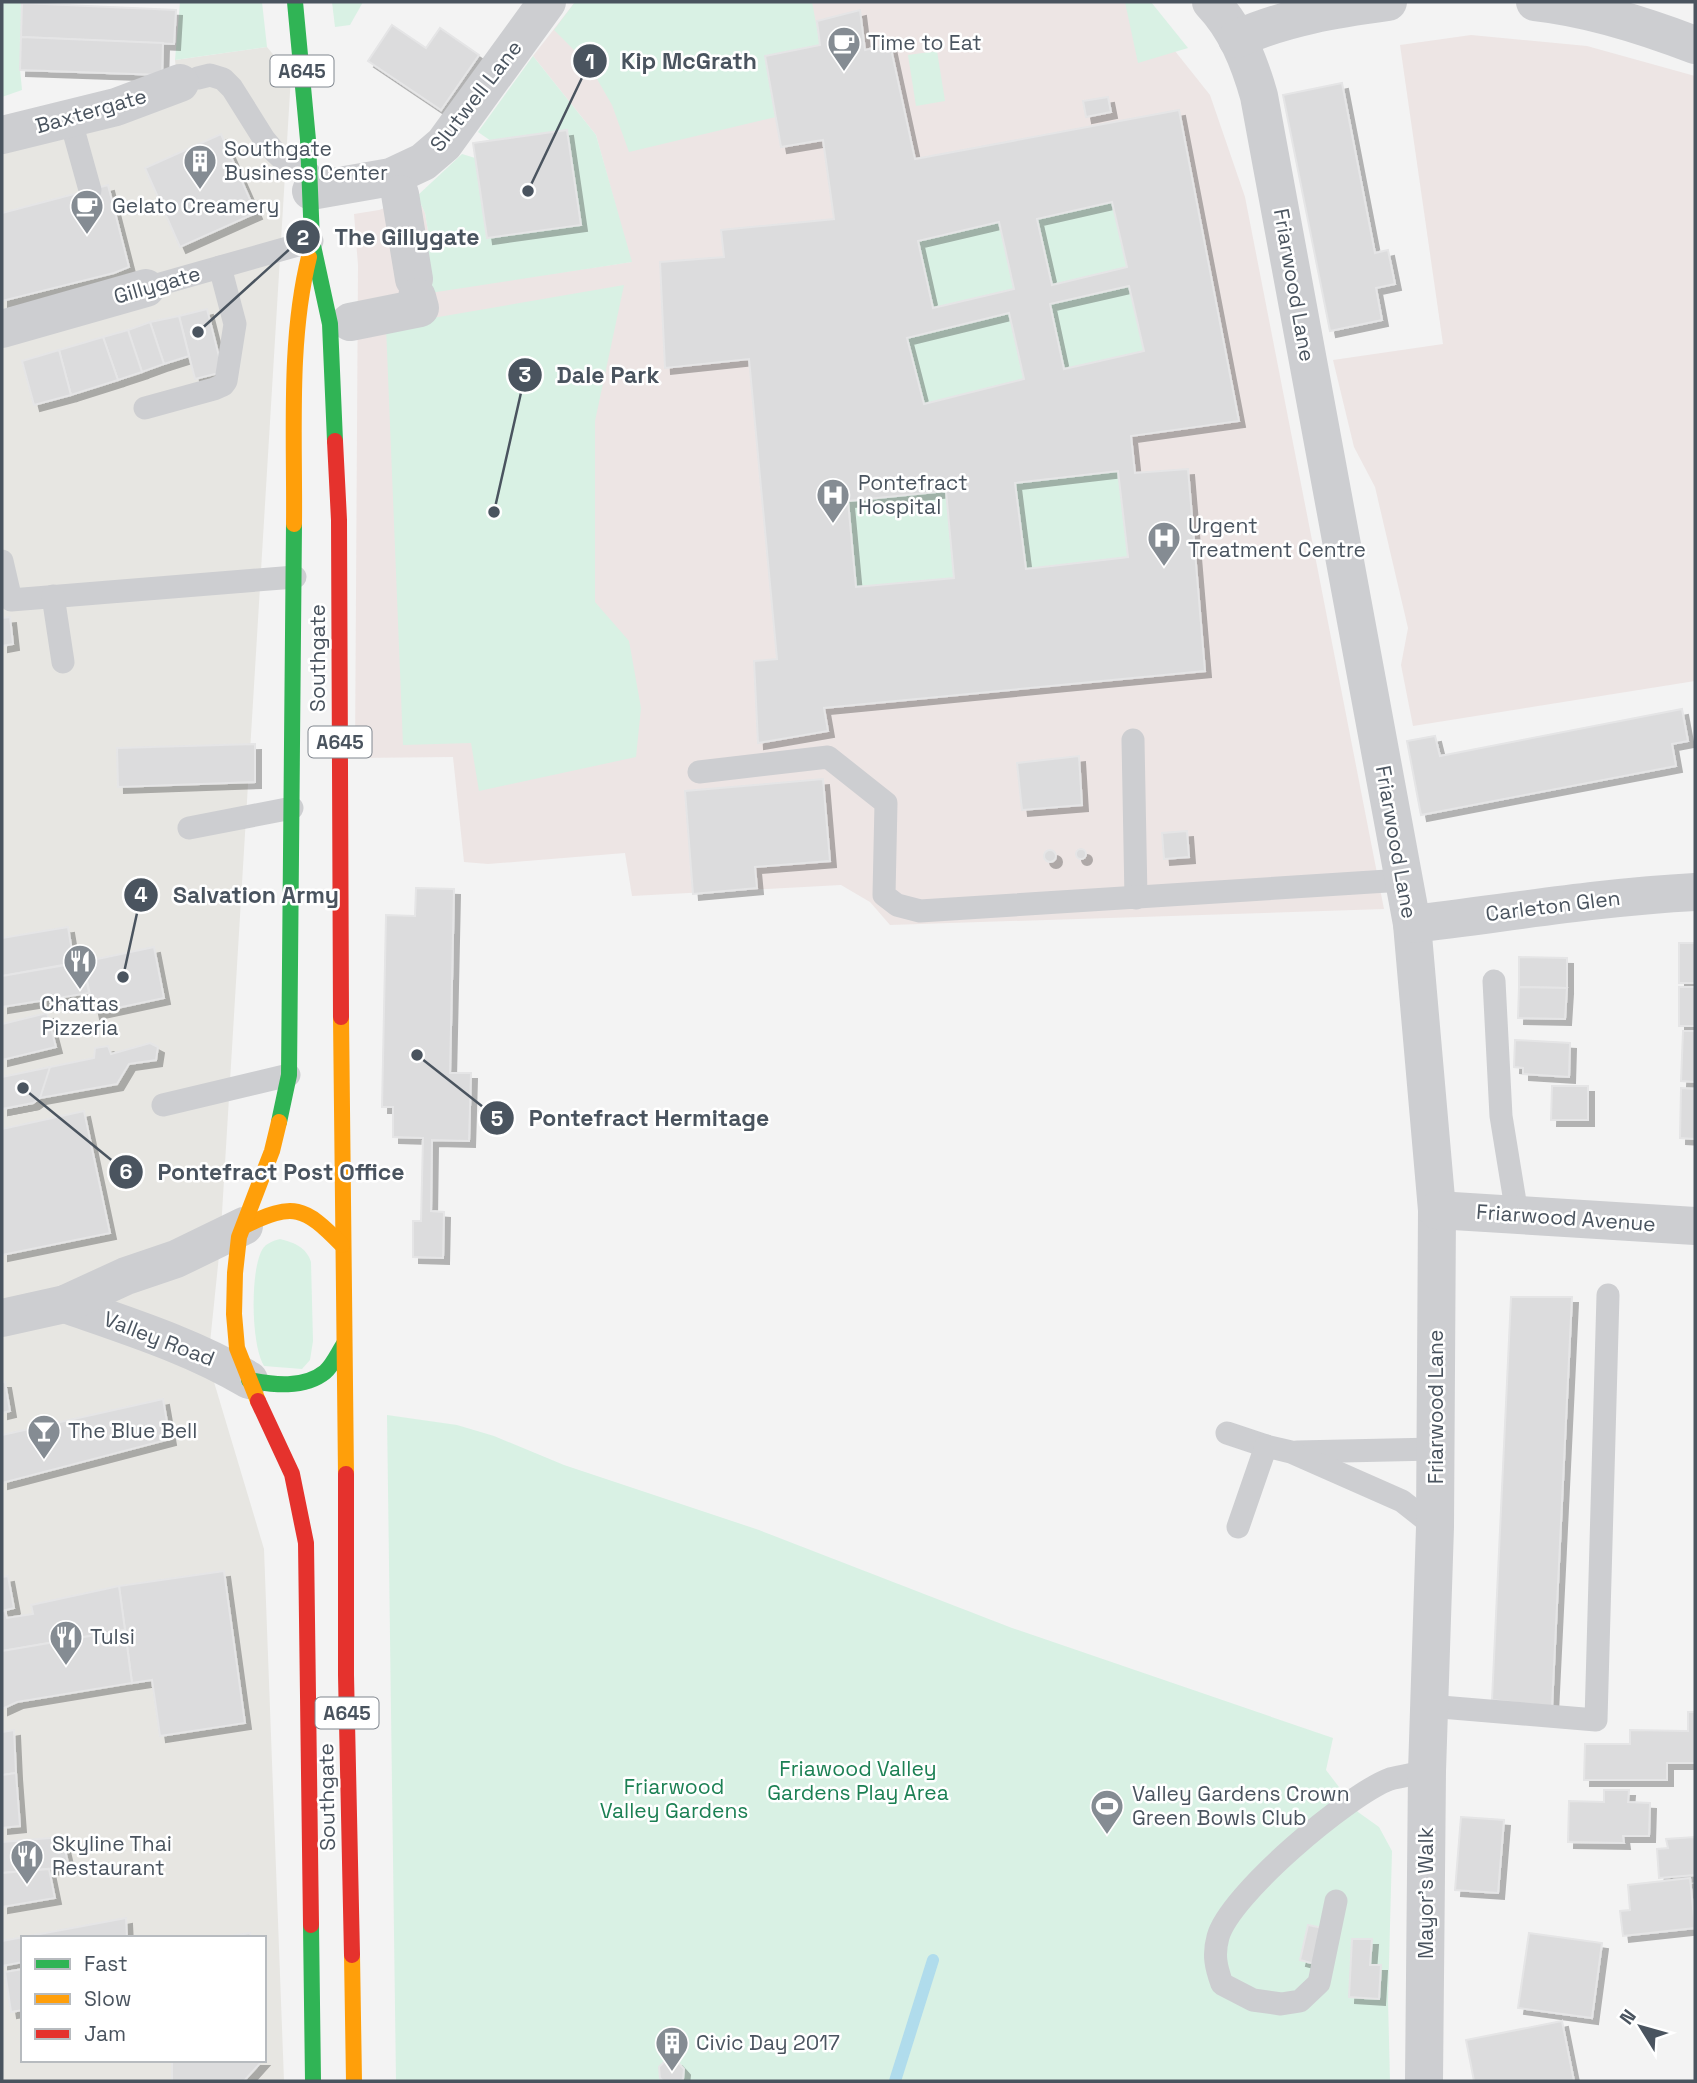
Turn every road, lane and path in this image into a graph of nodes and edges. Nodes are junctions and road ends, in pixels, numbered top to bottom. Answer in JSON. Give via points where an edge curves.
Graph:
{"nodes":[{"id":1,"x":295,"y":2,"type":"edge"},
{"id":2,"x":548,"y":2,"type":"edge"},
{"id":3,"x":1211,"y":2,"type":"edge"},
{"id":4,"x":1388,"y":2,"type":"edge"},
{"id":5,"x":1535,"y":2,"type":"edge"},
{"id":6,"x":1237,"y":39,"type":"junction"},
{"id":7,"x":1695,"y":45,"type":"edge"},
{"id":8,"x":189,"y":81,"type":"joint"},
{"id":9,"x":70,"y":118,"type":"junction"},
{"id":10,"x":2,"y":135,"type":"edge"},
{"id":11,"x":310,"y":182,"type":"junction"},
{"id":12,"x":90,"y":190,"type":"dead end"},
{"id":13,"x":400,"y":194,"type":"dead end"},
{"id":14,"x":312,"y":241,"type":"junction"},
{"id":15,"x":220,"y":267,"type":"junction"},
{"id":16,"x":127,"y":286,"type":"joint"},
{"id":17,"x":350,"y":322,"type":"dead end"},
{"id":18,"x":2,"y":328,"type":"edge"},
{"id":19,"x":145,"y":408,"type":"dead end"},
{"id":20,"x":2,"y":561,"type":"edge"},
{"id":21,"x":295,"y":577,"type":"junction"},
{"id":22,"x":53,"y":596,"type":"junction"},
{"id":23,"x":64,"y":662,"type":"dead end"},
{"id":24,"x":1133,"y":740,"type":"dead end"},
{"id":25,"x":699,"y":772,"type":"dead end"},
{"id":26,"x":292,"y":808,"type":"junction"},
{"id":27,"x":189,"y":828,"type":"dead end"},
{"id":28,"x":1403,"y":880,"type":"junction"},
{"id":29,"x":1695,"y":892,"type":"edge"},
{"id":30,"x":1136,"y":898,"type":"junction"},
{"id":31,"x":1412,"y":924,"type":"junction"},
{"id":32,"x":1494,"y":981,"type":"dead end"},
{"id":33,"x":289,"y":1075,"type":"junction"},
{"id":34,"x":163,"y":1105,"type":"dead end"},
{"id":35,"x":1437,"y":1210,"type":"junction"},
{"id":36,"x":1517,"y":1214,"type":"junction"},
{"id":37,"x":244,"y":1226,"type":"junction"},
{"id":38,"x":1695,"y":1226,"type":"edge"},
{"id":39,"x":342,"y":1245,"type":"junction"},
{"id":40,"x":1608,"y":1295,"type":"dead end"},
{"id":41,"x":65,"y":1304,"type":"junction"},
{"id":42,"x":2,"y":1318,"type":"edge"},
{"id":43,"x":344,"y":1344,"type":"junction"},
{"id":44,"x":249,"y":1380,"type":"junction"},
{"id":45,"x":1227,"y":1433,"type":"dead end"},
{"id":46,"x":1266,"y":1446,"type":"junction"},
{"id":47,"x":1435,"y":1449,"type":"junction"},
{"id":48,"x":1291,"y":1452,"type":"junction"},
{"id":49,"x":1238,"y":1527,"type":"dead end"},
{"id":50,"x":1436,"y":1527,"type":"junction"},
{"id":51,"x":1429,"y":1706,"type":"junction"},
{"id":52,"x":1427,"y":1771,"type":"junction"},
{"id":53,"x":1336,"y":1901,"type":"dead end"},
{"id":54,"x":313,"y":2081,"type":"edge"},
{"id":55,"x":354,"y":2081,"type":"edge"},
{"id":56,"x":1424,"y":2081,"type":"edge"}],
"edges":[{"from":1,"to":11,"type":"highway","name":"Southgate","number":"A645"},
{"from":2,"to":11,"type":"street","name":"Slutwell Lane","via":[[444,144],[423,162],[391,177]]},
{"from":3,"to":6,"type":"street","name":"Friarwood Lane"},
{"from":4,"to":6,"type":"street","via":[[1290,20]]},
{"from":5,"to":7,"type":"street","via":[[1648,27]]},
{"from":6,"to":28,"type":"street","name":"Friarwood Lane","via":[[1250,66],[1267,131]]},
{"from":8,"to":9,"type":"street","name":"Baxtergate"},
{"from":8,"to":11,"type":"lane","name":"Baxtergate","via":[[210,75],[223,79],[274,151]]},
{"from":9,"to":10,"type":"street","name":"Baxtergate"},
{"from":9,"to":12,"type":"lane"},
{"from":11,"to":14,"type":"highway","name":"Southgate","number":"A645"},
{"from":13,"to":17,"type":"street","via":[[421,298]]},
{"from":14,"to":15,"type":"lane","name":"Gillygate"},
{"from":14,"to":21,"type":"highway","name":"Southgate","number":"A645","via":[[302,285],[296,368]]},
{"from":14,"to":39,"type":"highway","name":"Southgate","number":"A645","via":[[330,324],[339,520]]},
{"from":15,"to":16,"type":"lane","name":"Gillygate"},
{"from":15,"to":19,"type":"lane","via":[[236,324],[226,380],[214,389]]},
{"from":16,"to":18,"type":"street","name":"Gillygate"},
{"from":20,"to":22,"type":"lane","via":[[10,600]]},
{"from":21,"to":22,"type":"lane"},
{"from":21,"to":26,"type":"highway","name":"Southgate","number":"A645"},
{"from":22,"to":23,"type":"lane"},
{"from":24,"to":30,"type":"lane"},
{"from":25,"to":30,"type":"lane","via":[[828,757],[886,803],[884,895],[897,905],[920,911]]},
{"from":26,"to":27,"type":"lane"},
{"from":26,"to":33,"type":"highway","name":"Southgate","number":"A645"},
{"from":28,"to":30,"type":"lane"},
{"from":28,"to":31,"type":"street","name":"Friarwood Lane"},
{"from":29,"to":31,"type":"street","name":"Carleton Glen","via":[[1645,894]]},
{"from":31,"to":35,"type":"street","name":"Friarwood Lane"},
{"from":32,"to":36,"type":"lane","via":[[1501,1116]]},
{"from":33,"to":34,"type":"lane"},
{"from":33,"to":37,"type":"highway","name":"Southgate","number":"A645","via":[[272,1151]]},
{"from":35,"to":36,"type":"street","name":"Friarwood Avenue"},
{"from":35,"to":47,"type":"street","name":"Friarwood Lane"},
{"from":36,"to":38,"type":"street","name":"Friarwood Avenue"},
{"from":37,"to":39,"type":"highway","via":[[273,1211],[292,1209],[316,1218]]},
{"from":37,"to":41,"type":"street","name":"Valley Road"},
{"from":37,"to":44,"type":"highway","name":"Southgate","number":"A645","via":[[239,1237],[234,1314],[237,1348]]},
{"from":39,"to":43,"type":"highway","name":"Southgate","number":"A645"},
{"from":40,"to":51,"type":"lane","via":[[1596,1720]]},
{"from":41,"to":42,"type":"street","name":"Valley Road"},
{"from":41,"to":44,"type":"street","name":"Valley Road","via":[[216,1360]]},
{"from":43,"to":44,"type":"highway","via":[[326,1371],[306,1381],[277,1386]]},
{"from":43,"to":55,"type":"highway","name":"Southgate","number":"A645"},
{"from":44,"to":54,"type":"highway","name":"Southgate","number":"A645","via":[[292,1474],[306,1543]]},
{"from":45,"to":46,"type":"lane"},
{"from":46,"to":48,"type":"lane"},
{"from":46,"to":49,"type":"lane"},
{"from":47,"to":48,"type":"lane"},
{"from":47,"to":50,"type":"street","name":"Friarwood Lane"},
{"from":48,"to":50,"type":"lane","via":[[1402,1501]]},
{"from":50,"to":51,"type":"street","name":"Friarwood Lane"},
{"from":51,"to":52,"type":"street","name":"Mayor's Walk"},
{"from":52,"to":53,"type":"lane","via":[[1367,1791],[1319,1825],[1246,1893],[1218,1935],[1214,1962],[1222,1984],[1253,2000],[1300,2001],[1319,1983]]},
{"from":52,"to":56,"type":"street","name":"Mayor's Walk"}]}
